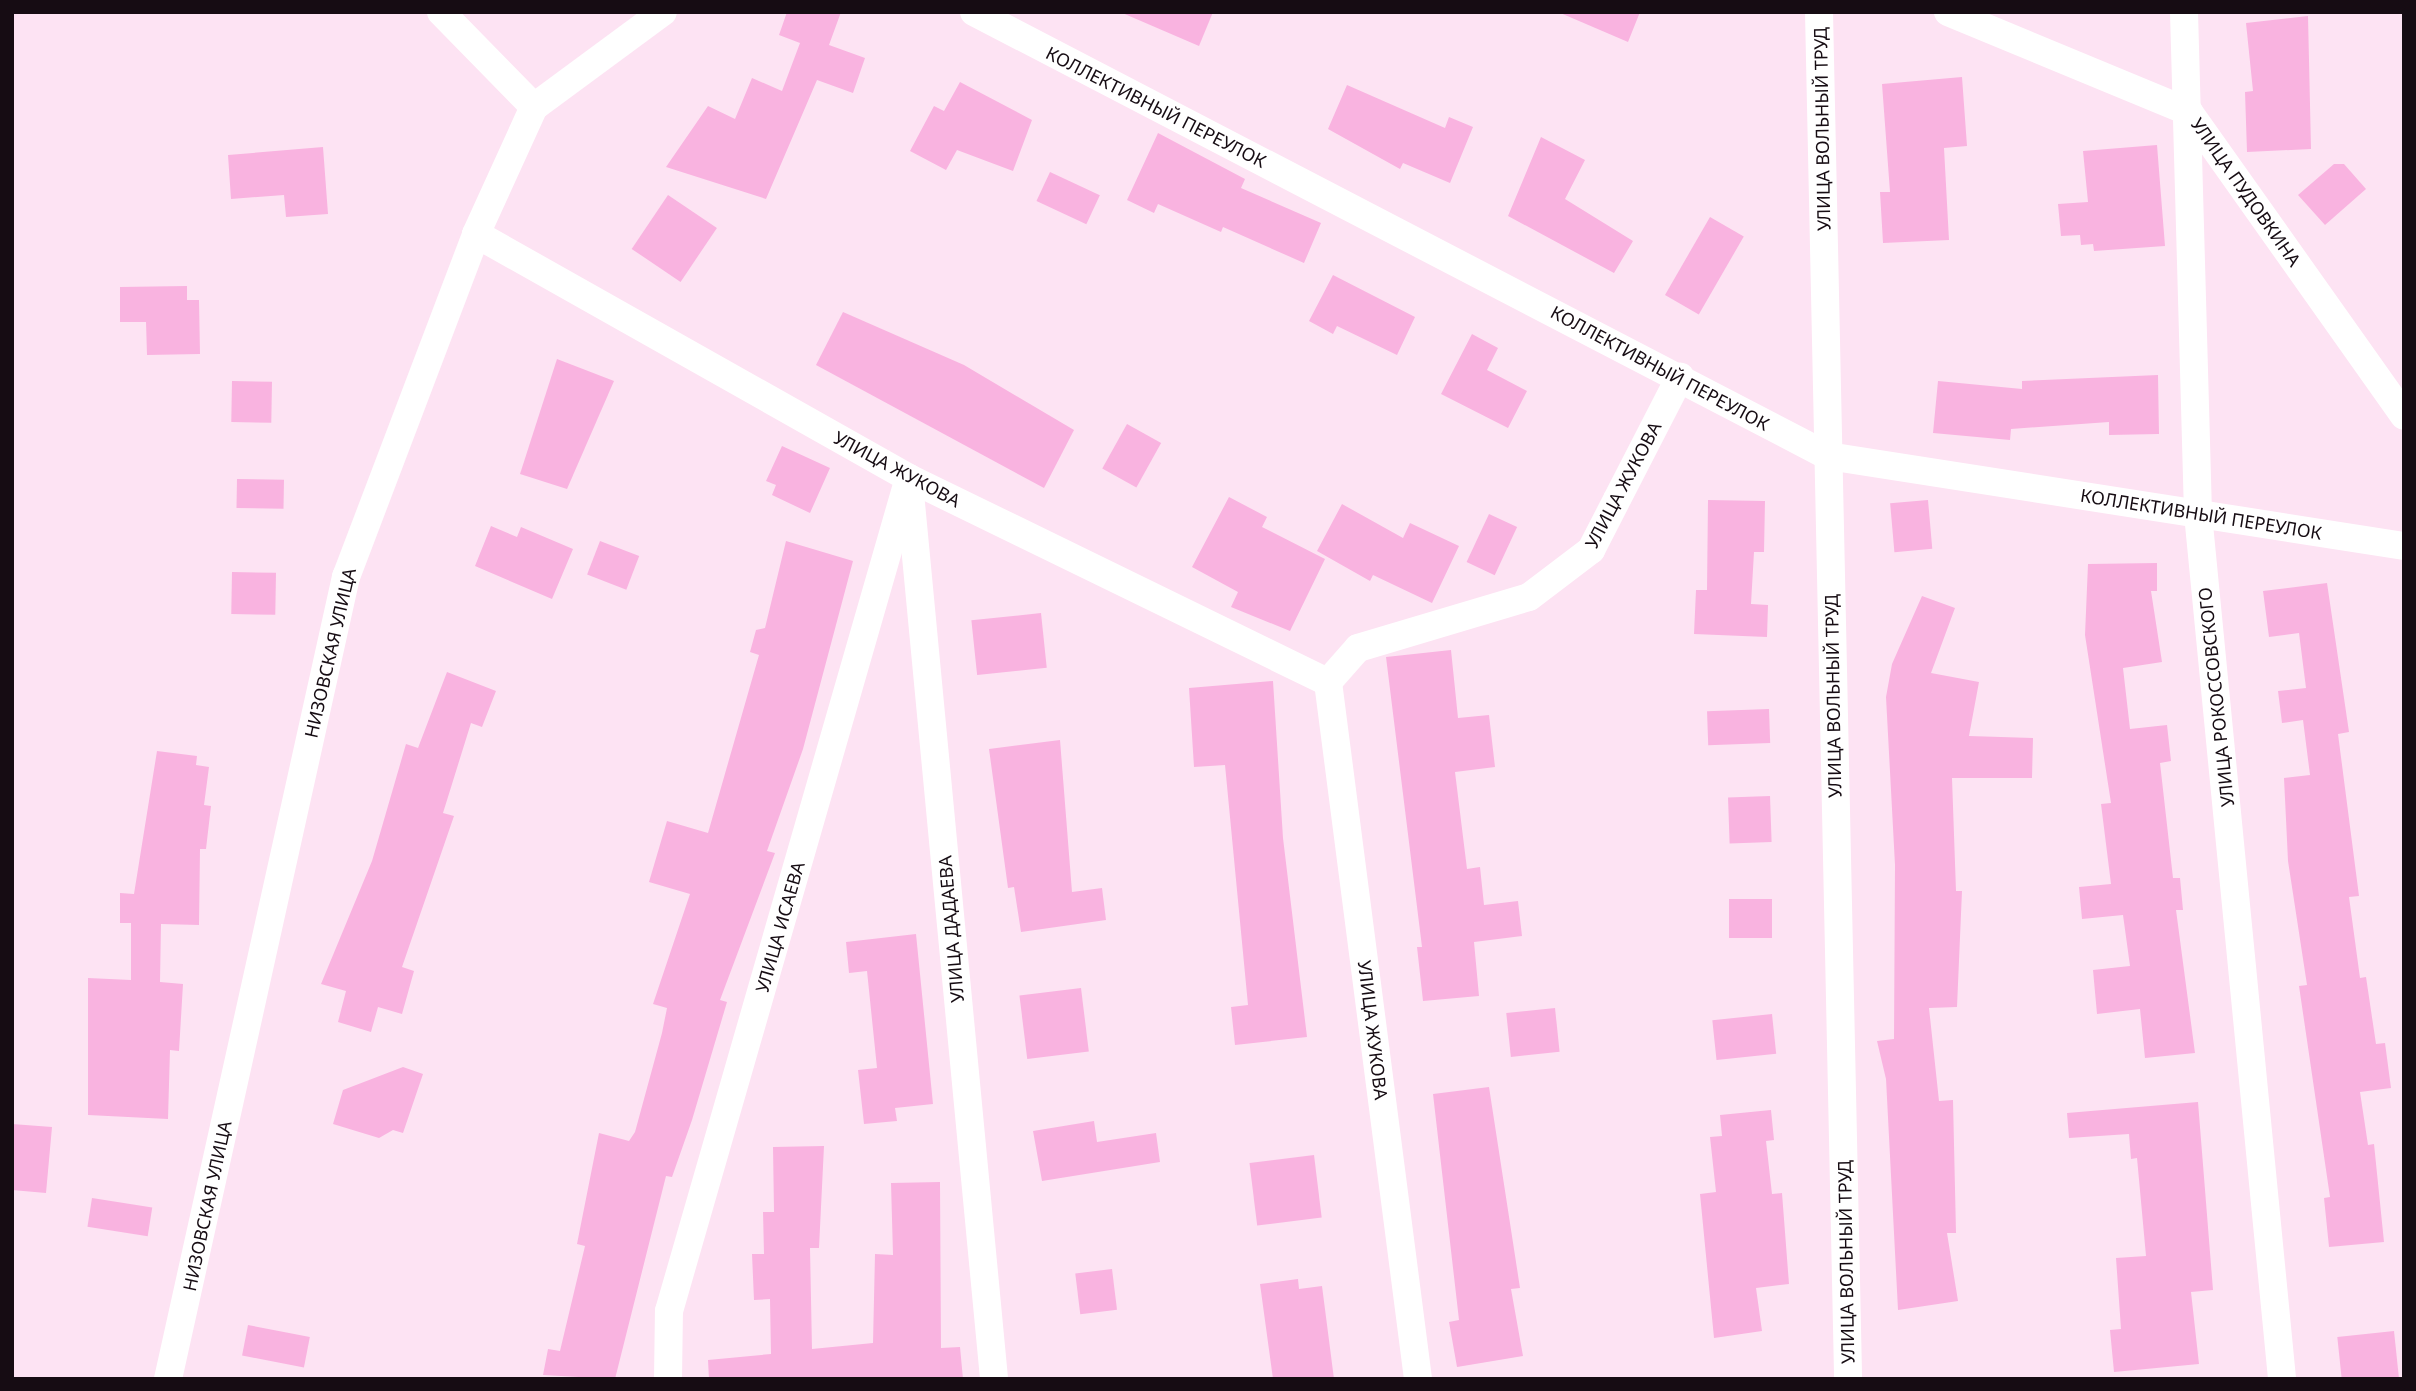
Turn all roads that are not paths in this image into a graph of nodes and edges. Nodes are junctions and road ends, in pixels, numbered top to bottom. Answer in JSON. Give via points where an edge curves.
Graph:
{"nodes":[{"id":1,"x":441,"y":12,"type":"edge"},
{"id":2,"x":663,"y":12,"type":"edge"},
{"id":3,"x":974,"y":12,"type":"edge"},
{"id":4,"x":1819,"y":12,"type":"edge"},
{"id":5,"x":1948,"y":12,"type":"edge"},
{"id":6,"x":2184,"y":12,"type":"edge"},
{"id":7,"x":534,"y":107,"type":"junction"},
{"id":8,"x":2189,"y":112,"type":"junction"},
{"id":9,"x":476,"y":234,"type":"junction"},
{"id":10,"x":1680,"y":377,"type":"junction"},
{"id":11,"x":2404,"y":416,"type":"edge"},
{"id":12,"x":1828,"y":456,"type":"junction"},
{"id":13,"x":909,"y":478,"type":"junction"},
{"id":14,"x":2198,"y":514,"type":"junction"},
{"id":15,"x":2404,"y":546,"type":"edge"},
{"id":16,"x":1328,"y":682,"type":"junction"},
{"id":17,"x":168,"y":1379,"type":"edge"},
{"id":18,"x":668,"y":1379,"type":"edge"},
{"id":19,"x":994,"y":1379,"type":"edge"},
{"id":20,"x":1418,"y":1379,"type":"edge"},
{"id":21,"x":1848,"y":1379,"type":"edge"},
{"id":22,"x":2282,"y":1379,"type":"edge"}],
"edges":[{"from":1,"to":7,"type":"street"},
{"from":2,"to":7,"type":"street","name":"НИЗОВСКАЯ УЛИЦА"},
{"from":3,"to":10,"type":"street","name":"КОЛЛЕКТИВНЫЙ ПЕРЕУЛОК"},
{"from":4,"to":12,"type":"street","name":"УЛИЦА ВОЛЬНЫЙ ТРУД"},
{"from":5,"to":8,"type":"street","name":"УЛИЦА ПУДОВКИНА"},
{"from":6,"to":8,"type":"street","name":"УЛИЦА РОКОССОВСКОГО"},
{"from":7,"to":9,"type":"street","name":"НИЗОВСКАЯ УЛИЦА"},
{"from":8,"to":11,"type":"street","name":"УЛИЦА ПУДОВКИНА"},
{"from":8,"to":14,"type":"street","name":"УЛИЦА РОКОССОВСКОГО"},
{"from":9,"to":13,"type":"street","name":"УЛИЦА ЖУКОВА"},
{"from":9,"to":17,"type":"street","name":"НИЗОВСКАЯ УЛИЦА","via":[[346,577]]},
{"from":10,"to":12,"type":"street","name":"КОЛЛЕКТИВНЫЙ ПЕРЕУЛОК"},
{"from":10,"to":16,"type":"street","name":"УЛИЦА ЖУКОВА","via":[[1591,550],[1529,597],[1358,648]]},
{"from":12,"to":14,"type":"street","name":"КОЛЛЕКТИВНЫЙ ПЕРЕУЛОК"},
{"from":12,"to":21,"type":"street","name":"УЛИЦА ВОЛЬНЫЙ ТРУД"},
{"from":13,"to":16,"type":"street","name":"УЛИЦА ЖУКОВА"},
{"from":13,"to":18,"type":"street","name":"УЛИЦА ИСАЕВА","via":[[669,1311]]},
{"from":13,"to":19,"type":"street","name":"УЛИЦА ДАДАЕВА"},
{"from":14,"to":15,"type":"street","name":"КОЛЛЕКТИВНЫЙ ПЕРЕУЛОК"},
{"from":14,"to":22,"type":"street","name":"УЛИЦА РОКОССОВСКОГО"},
{"from":16,"to":20,"type":"street","name":"УЛИЦА ЖУКОВА"}]}
